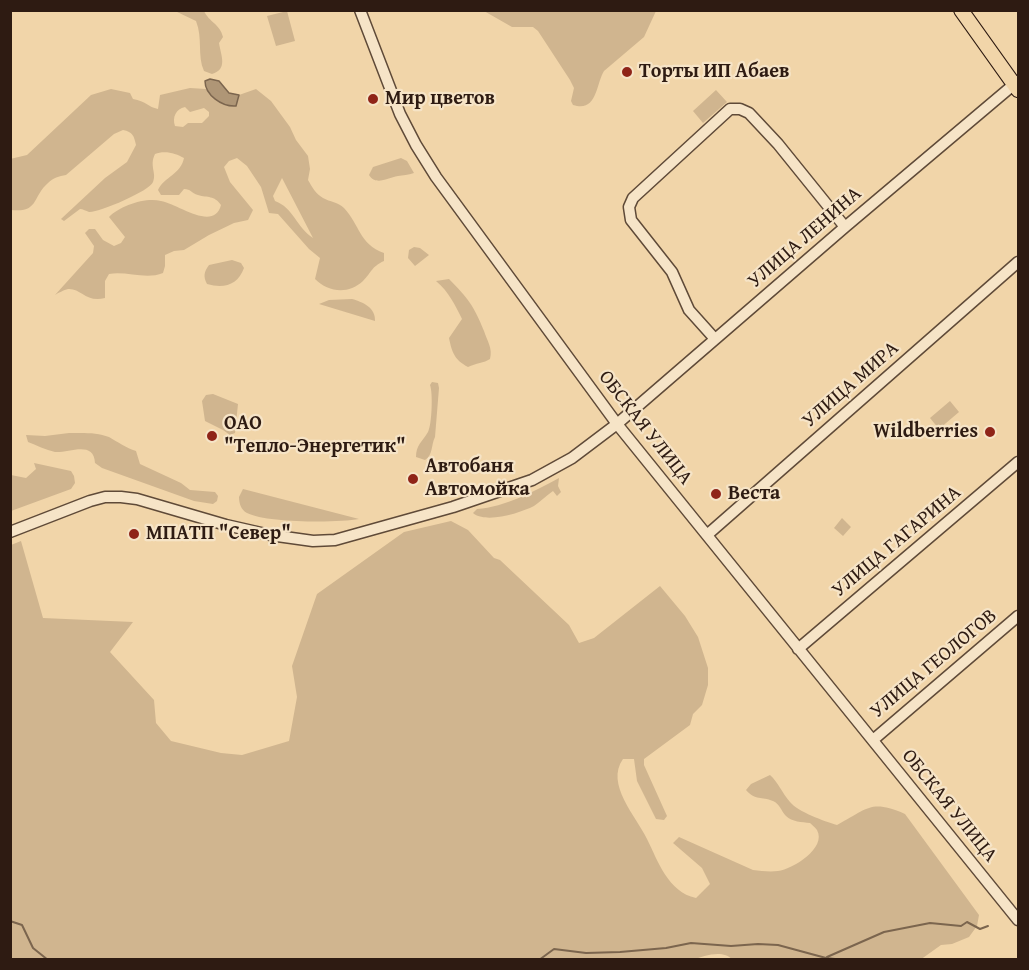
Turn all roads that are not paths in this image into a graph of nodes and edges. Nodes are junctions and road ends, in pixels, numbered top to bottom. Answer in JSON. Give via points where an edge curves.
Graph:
{"nodes":[{"id":1,"x":360,"y":10,"type":"edge"},
{"id":2,"x":961,"y":10,"type":"edge"},
{"id":3,"x":1017,"y":85,"type":"edge"},
{"id":4,"x":845,"y":227,"type":"junction"},
{"id":5,"x":1018,"y":262,"type":"edge"},
{"id":6,"x":715,"y":339,"type":"junction"},
{"id":7,"x":617,"y":424,"type":"junction"},
{"id":8,"x":1018,"y":462,"type":"edge"},
{"id":9,"x":10,"y":532,"type":"edge"},
{"id":10,"x":706,"y":535,"type":"junction"},
{"id":11,"x":1018,"y":616,"type":"edge"},
{"id":12,"x":798,"y":649,"type":"junction"},
{"id":13,"x":873,"y":740,"type":"junction"},
{"id":14,"x":1018,"y":920,"type":"edge"}],
"edges":[{"from":1,"to":7,"type":"street","name":"ОБСКАЯ УЛИЦА","via":[[416,146]]},
{"from":2,"to":3,"type":"main road"},
{"from":3,"to":4,"type":"street","name":"УЛИЦА ЛЕНИНА"},
{"from":4,"to":6,"type":"street","name":"УЛИЦА ЛЕНИНА"},
{"from":4,"to":6,"type":"street","via":[[749,113],[730,109],[633,198],[629,207],[631,220],[672,272],[689,310]]},
{"from":5,"to":10,"type":"street","name":"УЛИЦА МИРА"},
{"from":6,"to":7,"type":"street","name":"УЛИЦА ЛЕНИНА"},
{"from":7,"to":9,"type":"street","name":"УЛИЦА ЛЕНИНА","via":[[572,459],[532,480],[336,540],[313,542],[270,535],[121,497],[90,501]]},
{"from":7,"to":10,"type":"street","name":"ОБСКАЯ УЛИЦА"},
{"from":8,"to":12,"type":"street","name":"УЛИЦА ГАГАРИНА"},
{"from":10,"to":12,"type":"street","name":"ОБСКАЯ УЛИЦА"},
{"from":11,"to":13,"type":"street","name":"УЛИЦА ГЕОЛОГОВ"},
{"from":12,"to":13,"type":"street","name":"ОБСКАЯ УЛИЦА"},
{"from":13,"to":14,"type":"street","name":"ОБСКАЯ УЛИЦА"}]}
